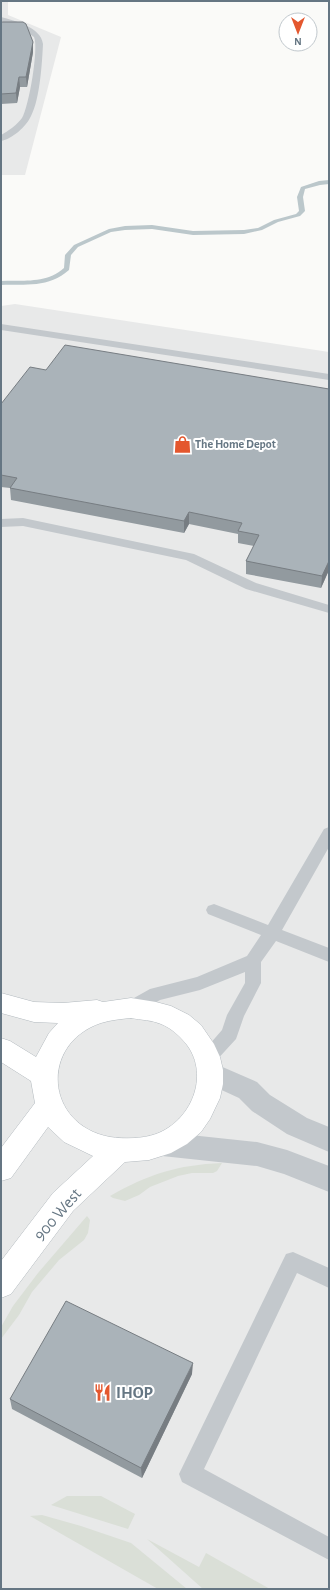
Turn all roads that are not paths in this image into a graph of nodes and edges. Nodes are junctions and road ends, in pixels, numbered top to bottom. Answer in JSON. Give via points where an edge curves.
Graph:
{"nodes":[{"id":1,"x":1,"y":19,"type":"edge"},
{"id":2,"x":1,"y":139,"type":"edge"},
{"id":3,"x":1,"y":328,"type":"edge"},
{"id":4,"x":329,"y":377,"type":"edge"},
{"id":5,"x":1,"y":523,"type":"edge"},
{"id":6,"x":329,"y":609,"type":"edge"},
{"id":7,"x":329,"y":833,"type":"edge"},
{"id":8,"x":214,"y":910,"type":"dead end"},
{"id":9,"x":272,"y":933,"type":"junction"},
{"id":10,"x":329,"y":955,"type":"edge"},
{"id":11,"x":253,"y":961,"type":"junction"},
{"id":12,"x":1,"y":1003,"type":"edge"},
{"id":13,"x":119,"y":1009,"type":"junction"},
{"id":14,"x":1,"y":1049,"type":"edge"},
{"id":15,"x":210,"y":1066,"type":"junction"},
{"id":16,"x":44,"y":1075,"type":"junction"},
{"id":17,"x":49,"y":1106,"type":"junction"},
{"id":18,"x":329,"y":1140,"type":"edge"},
{"id":19,"x":162,"y":1144,"type":"junction"},
{"id":20,"x":119,"y":1150,"type":"junction"},
{"id":21,"x":1,"y":1169,"type":"edge"},
{"id":22,"x":329,"y":1179,"type":"edge"},
{"id":23,"x":329,"y":1278,"type":"edge"},
{"id":24,"x":1,"y":1284,"type":"edge"},
{"id":25,"x":329,"y":1549,"type":"edge"}],
"edges":[{"from":1,"to":2,"type":"lane","via":[[27,29],[39,38],[39,60],[27,117],[18,128]]},
{"from":3,"to":4,"type":"lane"},
{"from":5,"to":6,"type":"lane","via":[[23,522],[190,557],[251,586]]},
{"from":7,"to":9,"type":"lane"},
{"from":8,"to":9,"type":"lane"},
{"from":9,"to":10,"type":"lane"},
{"from":9,"to":11,"type":"lane"},
{"from":11,"to":13,"type":"lane","via":[[200,983],[156,994]]},
{"from":11,"to":15,"type":"lane","via":[[253,983],[236,1015],[230,1034]]},
{"from":12,"to":13,"type":"street","via":[[34,1012],[63,1013]]},
{"from":13,"to":15,"type":"street","via":[[156,1011],[179,1022],[197,1038]]},
{"from":13,"to":16,"type":"street","via":[[83,1019],[64,1034],[50,1053]]},
{"from":14,"to":16,"type":"street"},
{"from":15,"to":18,"type":"street","via":[[297,1126]]},
{"from":15,"to":19,"type":"street","via":[[209,1094],[200,1114],[184,1131]]},
{"from":16,"to":17,"type":"street","via":[[44,1090]]},
{"from":17,"to":20,"type":"street","via":[[60,1123],[76,1137],[96,1146]]},
{"from":17,"to":21,"type":"street"},
{"from":19,"to":20,"type":"street","via":[[141,1149]]},
{"from":19,"to":22,"type":"street","via":[[257,1154],[288,1162]]},
{"from":20,"to":24,"type":"street","name":"900 West","via":[[63,1202]]},
{"from":23,"to":25,"type":"lane","via":[[292,1261],[190,1474]]}]}
